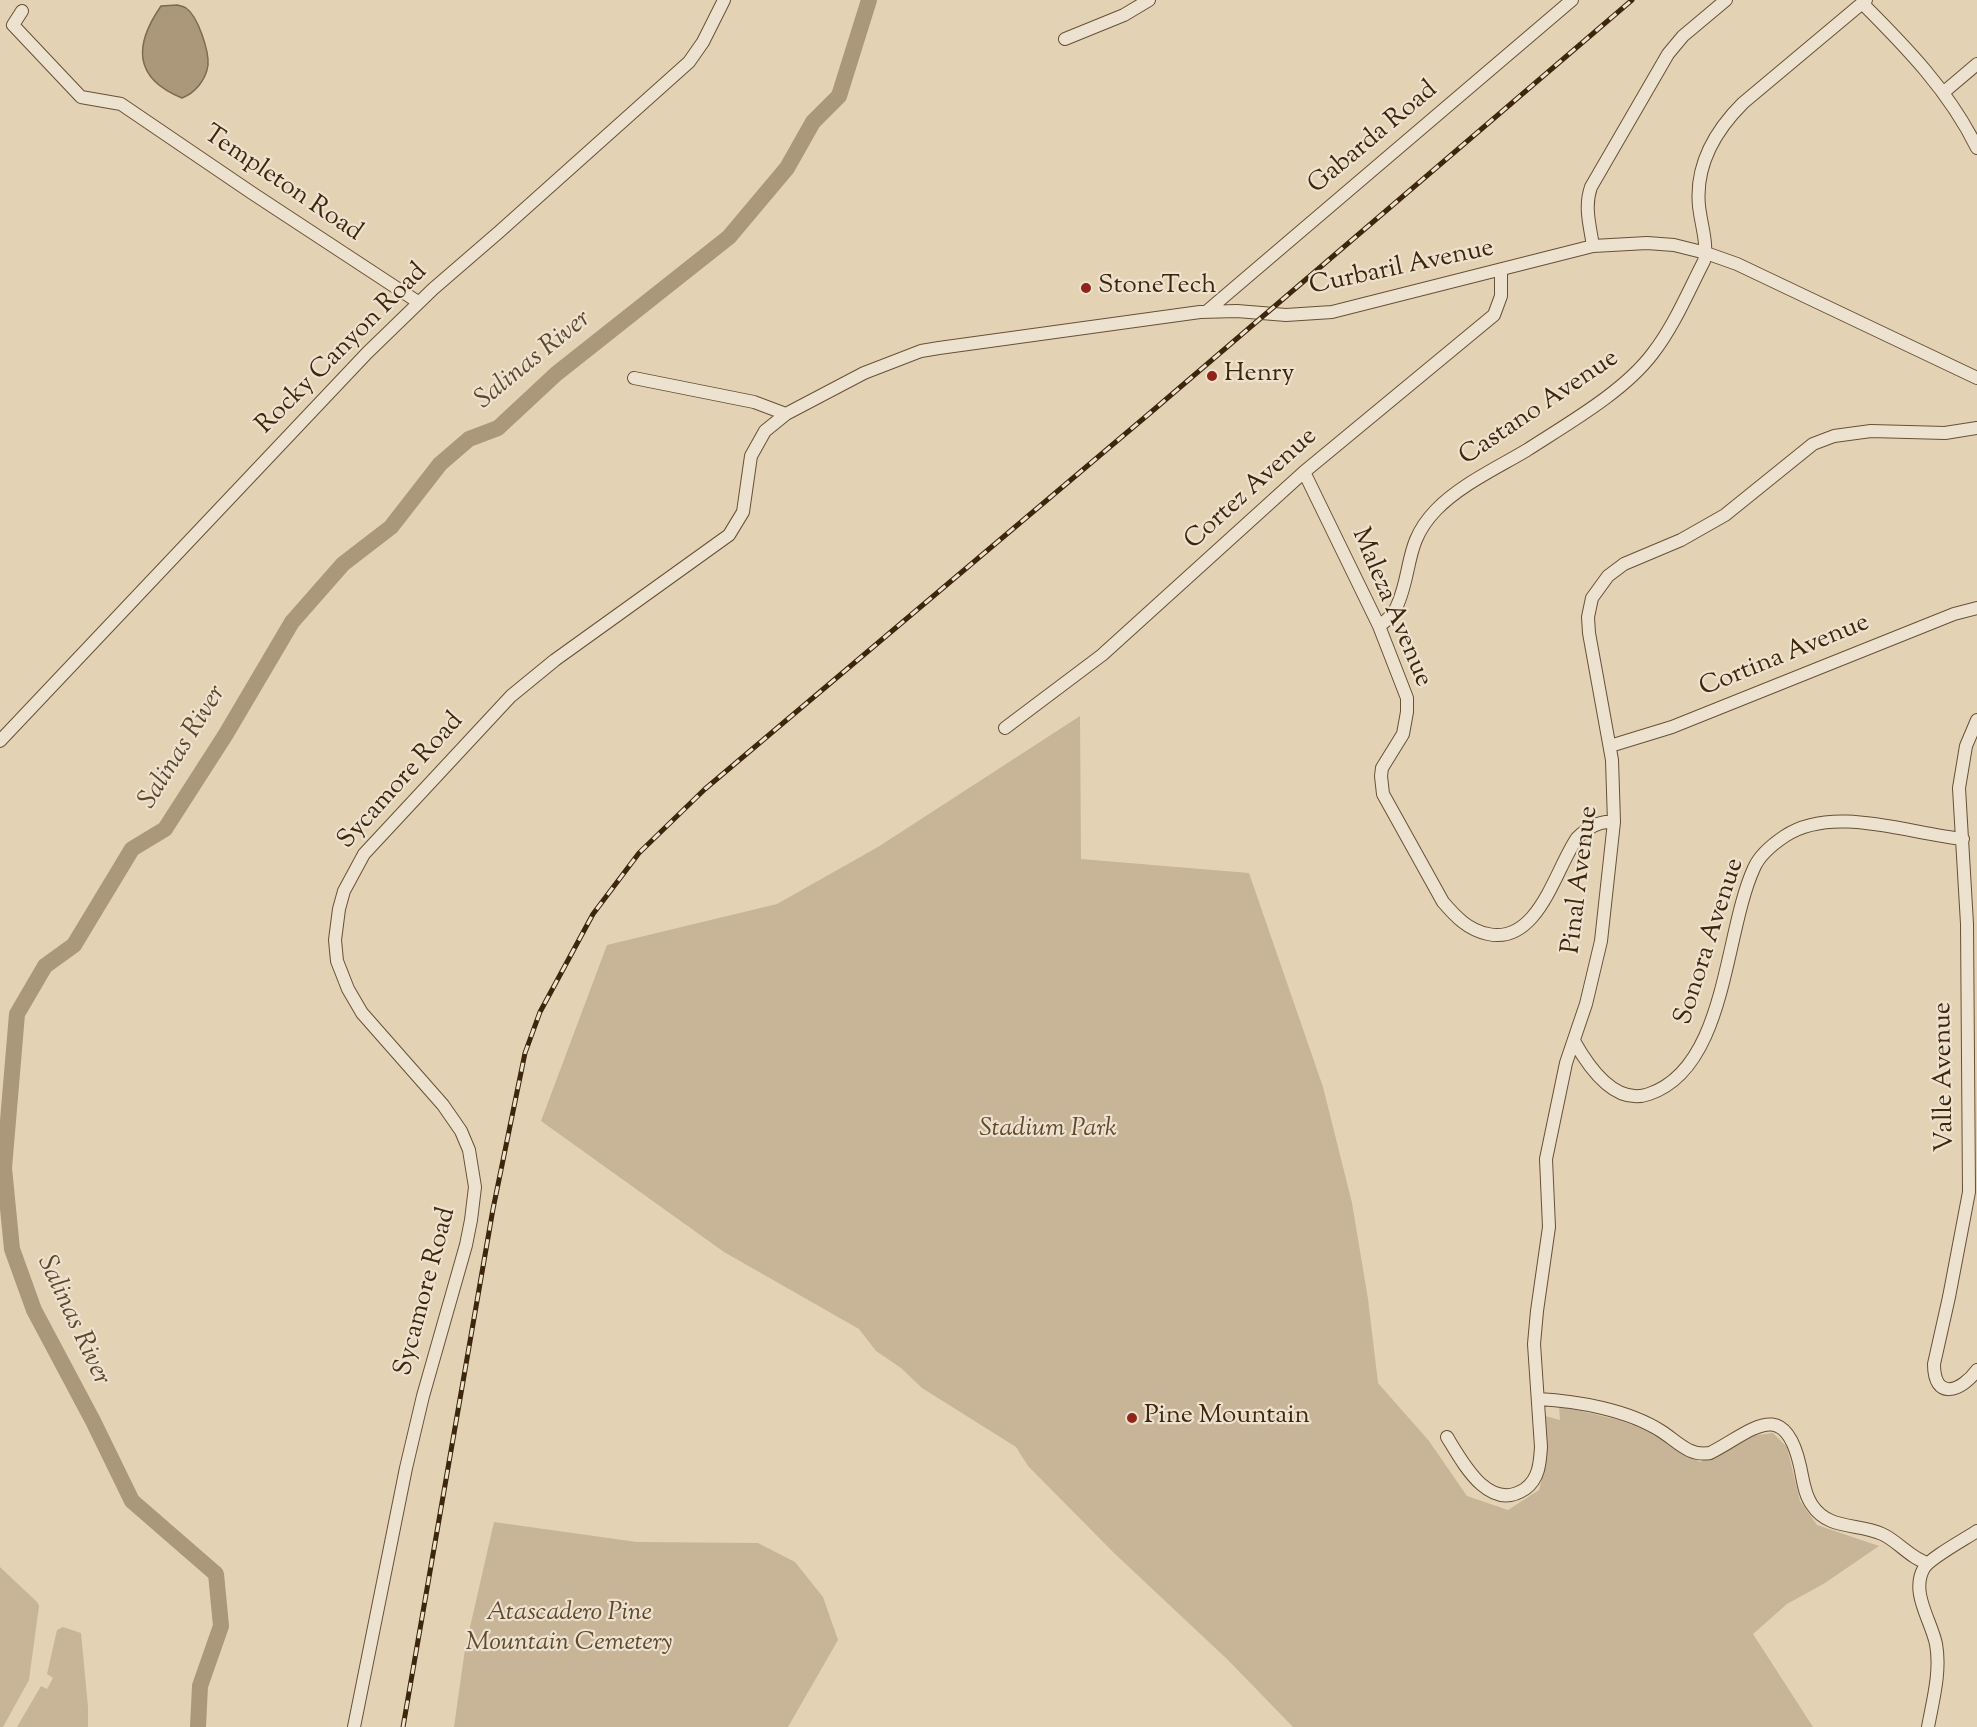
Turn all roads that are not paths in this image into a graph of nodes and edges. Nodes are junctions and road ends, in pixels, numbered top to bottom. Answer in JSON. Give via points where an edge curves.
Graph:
{"nodes":[{"id":1,"x":724,"y":0,"type":"edge"},
{"id":2,"x":1149,"y":0,"type":"edge"},
{"id":3,"x":1572,"y":0,"type":"edge"},
{"id":4,"x":1726,"y":0,"type":"edge"},
{"id":5,"x":1864,"y":2,"type":"edge"},
{"id":6,"x":22,"y":11,"type":"dead end"},
{"id":7,"x":1065,"y":39,"type":"dead end"},
{"id":8,"x":1977,"y":64,"type":"edge"},
{"id":9,"x":1944,"y":92,"type":"junction"},
{"id":10,"x":1977,"y":148,"type":"edge"},
{"id":11,"x":1593,"y":246,"type":"junction"},
{"id":12,"x":1706,"y":253,"type":"junction"},
{"id":13,"x":1501,"y":271,"type":"junction"},
{"id":14,"x":418,"y":302,"type":"junction"},
{"id":15,"x":1206,"y":312,"type":"junction"},
{"id":16,"x":634,"y":378,"type":"dead end"},
{"id":17,"x":1977,"y":378,"type":"edge"},
{"id":18,"x":786,"y":414,"type":"junction"},
{"id":19,"x":1977,"y":428,"type":"edge"},
{"id":20,"x":1304,"y":472,"type":"junction"},
{"id":21,"x":1977,"y":608,"type":"edge"},
{"id":22,"x":1379,"y":626,"type":"junction"},
{"id":23,"x":1977,"y":720,"type":"edge"},
{"id":24,"x":1005,"y":728,"type":"dead end"},
{"id":25,"x":0,"y":741,"type":"edge"},
{"id":26,"x":1610,"y":746,"type":"junction"},
{"id":27,"x":1614,"y":822,"type":"junction"},
{"id":28,"x":1963,"y":839,"type":"junction"},
{"id":29,"x":1574,"y":1041,"type":"junction"},
{"id":30,"x":1977,"y":1370,"type":"edge"},
{"id":31,"x":1539,"y":1399,"type":"junction"},
{"id":32,"x":1447,"y":1437,"type":"dead end"},
{"id":33,"x":1977,"y":1531,"type":"edge"},
{"id":34,"x":1928,"y":1563,"type":"junction"},
{"id":35,"x":354,"y":1727,"type":"edge"},
{"id":36,"x":1928,"y":1727,"type":"edge"}],
"edges":[{"from":1,"to":14,"type":"street","name":"Rocky Canyon Road","via":[[689,62]]},
{"from":2,"to":7,"type":"street","via":[[1124,15]]},
{"from":3,"to":15,"type":"street","name":"Gabarda Road"},
{"from":4,"to":11,"type":"street","via":[[1668,54],[1591,187],[1587,212]]},
{"from":5,"to":9,"type":"street"},
{"from":5,"to":12,"type":"street","via":[[1743,103],[1720,128],[1705,159],[1700,181]]},
{"from":6,"to":14,"type":"street","name":"Templeton Road","via":[[13,25],[81,97],[121,104]]},
{"from":8,"to":9,"type":"street"},
{"from":9,"to":10,"type":"street"},
{"from":11,"to":12,"type":"street","name":"Curbaril Avenue","via":[[1647,243]]},
{"from":11,"to":13,"type":"street","name":"Curbaril Avenue"},
{"from":12,"to":17,"type":"street","name":"Curbaril Avenue","via":[[1781,284]]},
{"from":12,"to":22,"type":"street","name":"Castano Avenue","via":[[1670,328],[1644,364],[1590,409],[1463,489],[1429,518],[1412,549],[1397,607]]},
{"from":13,"to":15,"type":"street","name":"Curbaril Avenue","via":[[1332,312]]},
{"from":13,"to":20,"type":"street","name":"Cortez Avenue","via":[[1501,296],[1494,315]]},
{"from":14,"to":25,"type":"street","name":"Rocky Canyon Road"},
{"from":15,"to":18,"type":"street","name":"Curbaril Avenue","via":[[921,351],[864,373]]},
{"from":16,"to":18,"type":"street","via":[[754,402]]},
{"from":18,"to":35,"type":"street","name":"Sycamore Road","via":[[765,431],[751,456],[743,512],[729,535],[511,696],[364,854],[344,891],[335,940],[343,980],[362,1013],[461,1131],[475,1187],[466,1245],[406,1468]]},
{"from":19,"to":26,"type":"street","name":"Pinal Avenue","via":[[1945,433],[1871,431],[1820,441],[1725,515],[1681,540],[1624,564],[1608,576],[1592,598],[1588,618]]},
{"from":20,"to":22,"type":"street","name":"Maleza Avenue"},
{"from":20,"to":24,"type":"street","name":"Cortez Avenue","via":[[1102,655]]},
{"from":21,"to":26,"type":"street","name":"Cortina Avenue","via":[[1672,727]]},
{"from":22,"to":27,"type":"street","name":"Maleza Avenue","via":[[1404,690],[1407,712],[1403,734],[1382,768],[1383,794],[1443,902],[1455,916],[1473,930],[1496,936],[1521,928],[1543,901],[1577,838],[1604,821]]},
{"from":23,"to":28,"type":"street","name":"Valle Avenue","via":[[1966,746],[1959,788]]},
{"from":26,"to":27,"type":"street","name":"Pinal Avenue"},
{"from":27,"to":29,"type":"street","name":"Pinal Avenue","via":[[1601,941]]},
{"from":28,"to":29,"type":"street","name":"Sonora Avenue","via":[[1857,821],[1804,827],[1788,834],[1761,856],[1754,868],[1708,1032],[1682,1074],[1662,1090],[1645,1096],[1628,1095],[1610,1086],[1587,1063]]},
{"from":28,"to":30,"type":"street","name":"Valle Avenue","via":[[1969,1192],[1934,1376],[1940,1386],[1952,1390],[1970,1380]]},
{"from":29,"to":31,"type":"street","name":"Pinal Avenue","via":[[1546,1159],[1549,1227],[1534,1344]]},
{"from":31,"to":32,"type":"street","name":"Pinal Avenue","via":[[1539,1469],[1530,1485],[1512,1496],[1490,1490],[1475,1479]]},
{"from":31,"to":34,"type":"street","via":[[1612,1411],[1652,1426],[1688,1451],[1703,1454],[1760,1425],[1781,1428],[1791,1436],[1806,1494],[1821,1515],[1845,1526],[1882,1534]]},
{"from":33,"to":34,"type":"street"},
{"from":34,"to":36,"type":"street","via":[[1919,1580],[1936,1644],[1937,1671]]}]}
